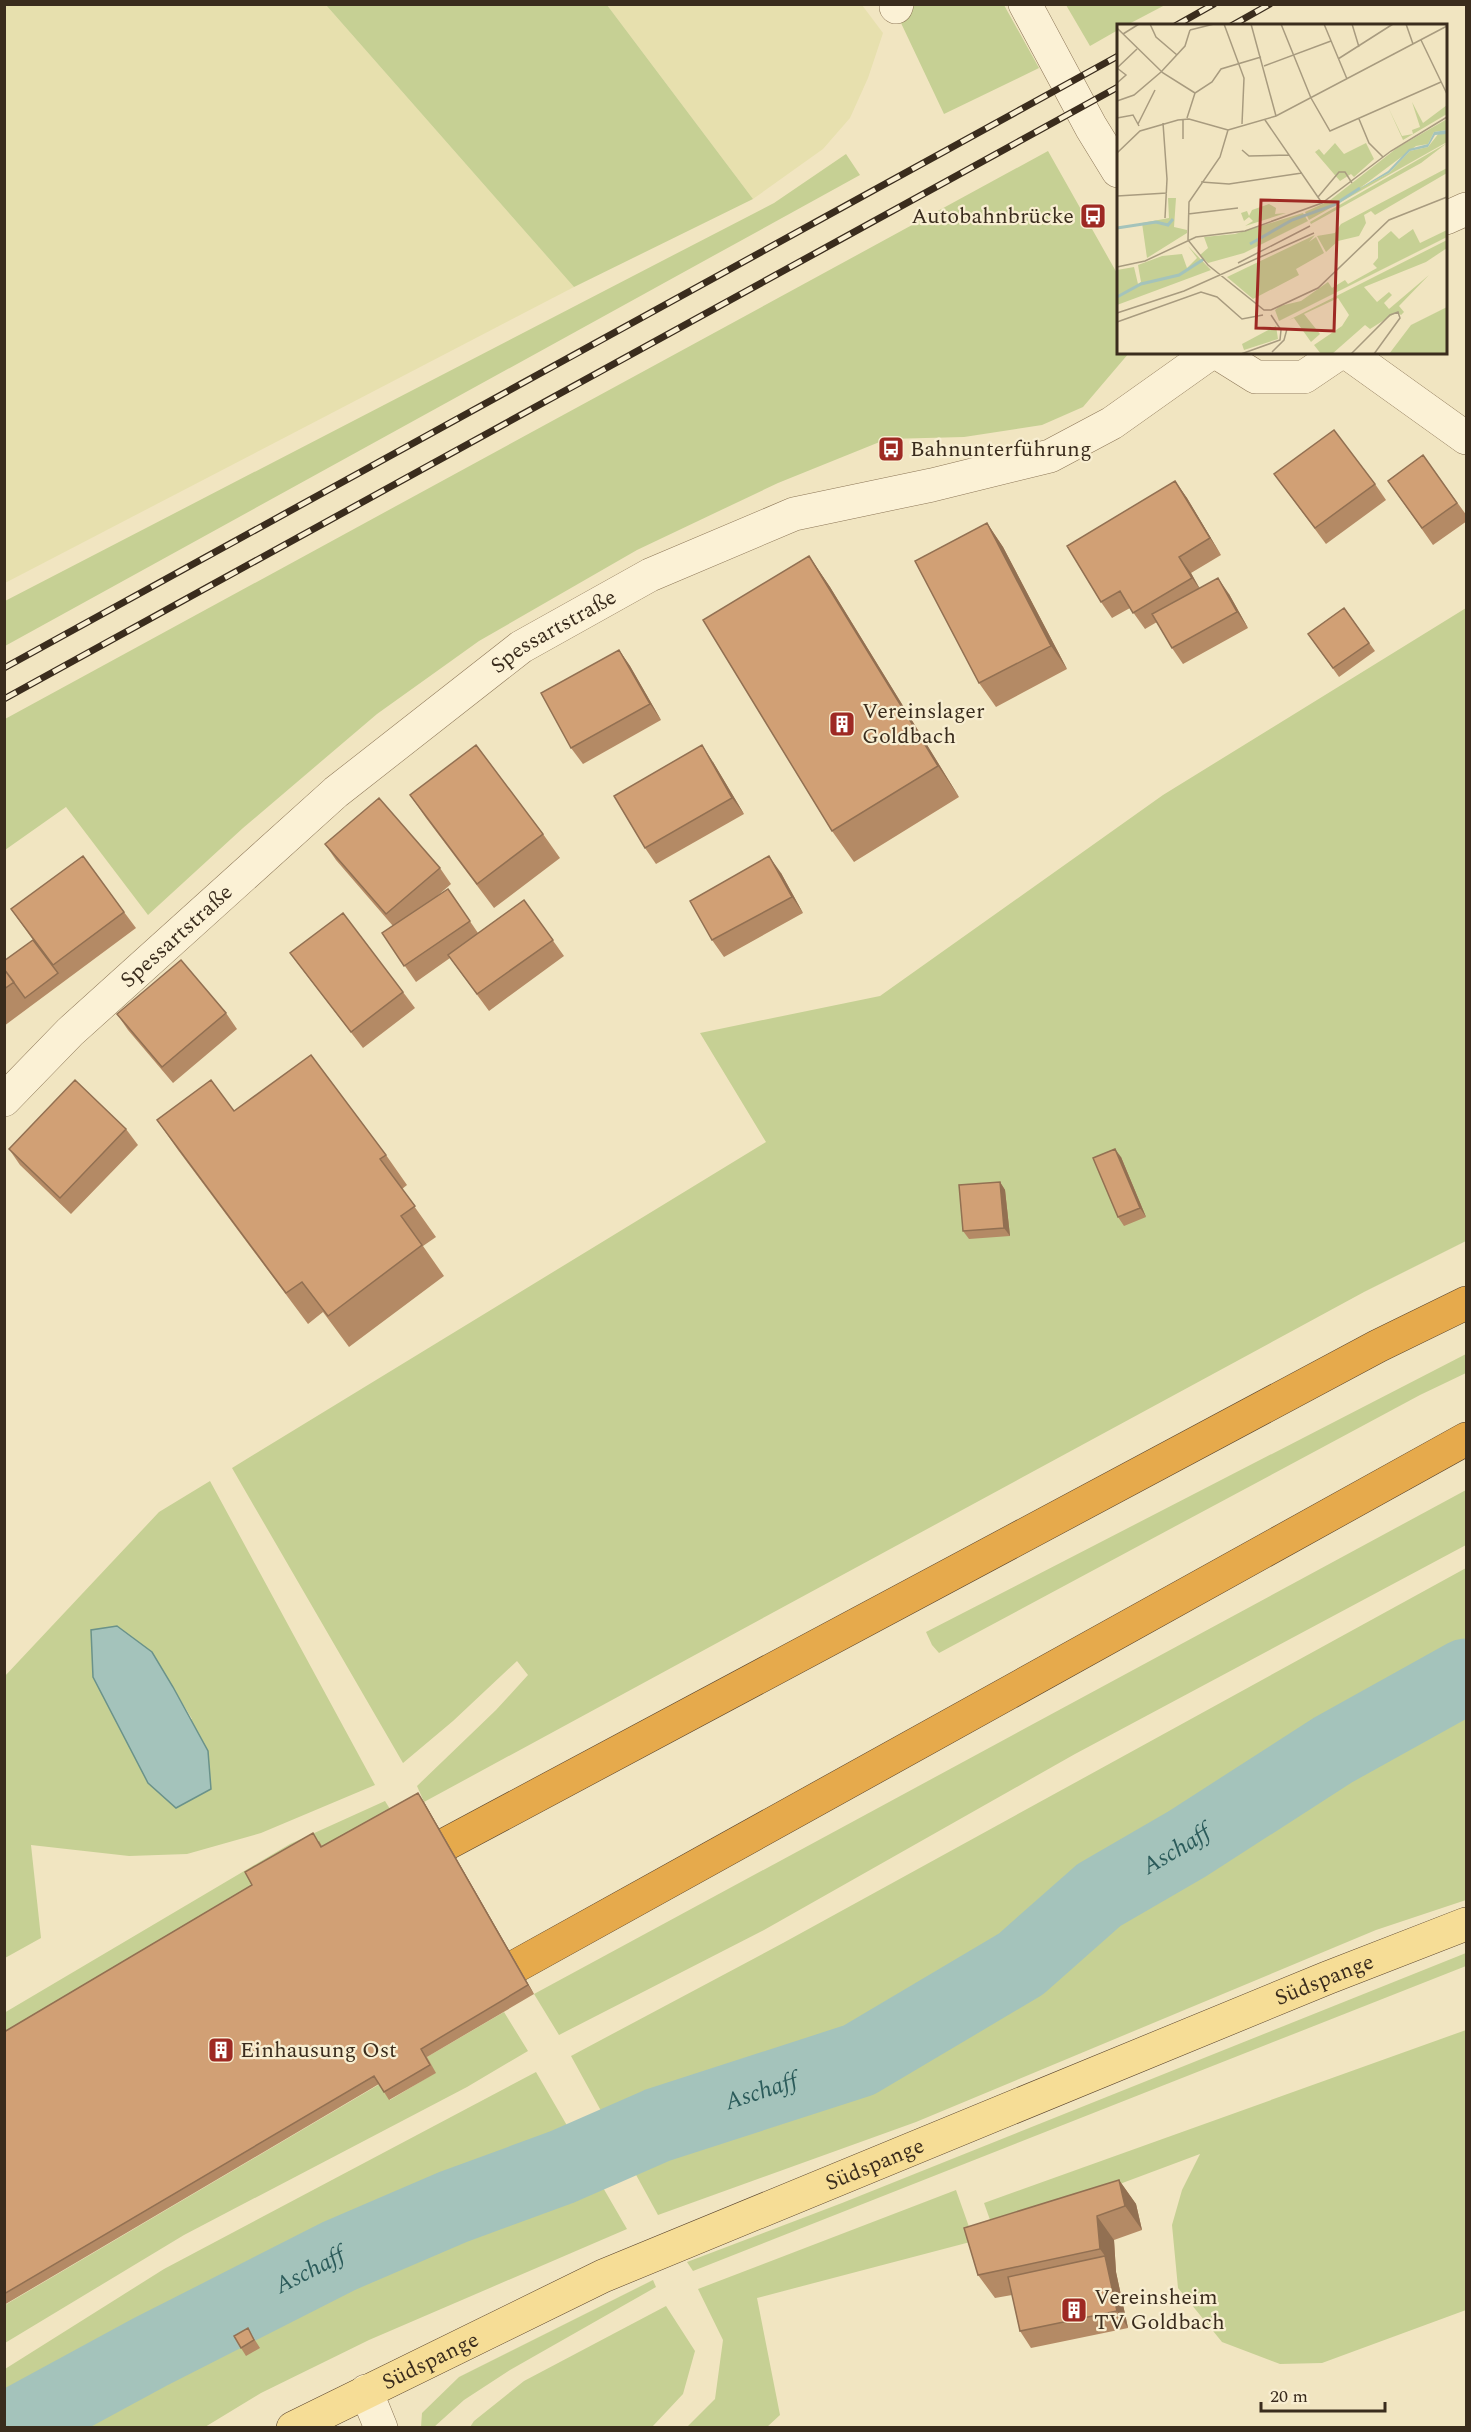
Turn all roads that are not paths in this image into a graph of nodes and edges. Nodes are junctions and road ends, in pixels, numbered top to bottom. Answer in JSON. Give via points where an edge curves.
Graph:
{"nodes":[{"id":1,"x":1025,"y":4,"type":"edge"},
{"id":2,"x":1117,"y":168,"type":"edge"},
{"id":3,"x":1467,"y":208,"type":"edge"},
{"id":4,"x":1447,"y":218,"type":"edge"},
{"id":5,"x":1211,"y":354,"type":"edge"},
{"id":6,"x":1217,"y":354,"type":"edge"},
{"id":7,"x":1338,"y":354,"type":"edge"},
{"id":8,"x":1349,"y":354,"type":"edge"},
{"id":9,"x":1467,"y":438,"type":"edge"},
{"id":10,"x":4,"y":1100,"type":"edge"},
{"id":11,"x":1467,"y":1304,"type":"edge"},
{"id":12,"x":1467,"y":1439,"type":"edge"},
{"id":13,"x":448,"y":1843,"type":"edge"},
{"id":14,"x":1467,"y":1924,"type":"edge"},
{"id":15,"x":518,"y":1965,"type":"edge"},
{"id":16,"x":366,"y":2391,"type":"junction"},
{"id":17,"x":312,"y":2423,"type":"edge"},
{"id":18,"x":381,"y":2427,"type":"edge"}],
"edges":[{"from":1,"to":2,"type":"street"},
{"from":3,"to":4,"type":"street"},
{"from":5,"to":10,"type":"street","name":"Spessartstraße","via":[[1112,423],[1050,456],[794,514],[650,575],[521,647],[336,792],[70,1032]]},
{"from":6,"to":7,"type":"street","via":[[1256,377],[1304,377]]},
{"from":8,"to":9,"type":"street"},
{"from":11,"to":13,"type":"highway","via":[[1378,1346]]},
{"from":12,"to":15,"type":"highway"},
{"from":14,"to":16,"type":"main road","name":"Südspange","via":[[1316,1982],[603,2276]]},
{"from":16,"to":17,"type":"main road","name":"Südspange"},
{"from":16,"to":18,"type":"street"}]}
